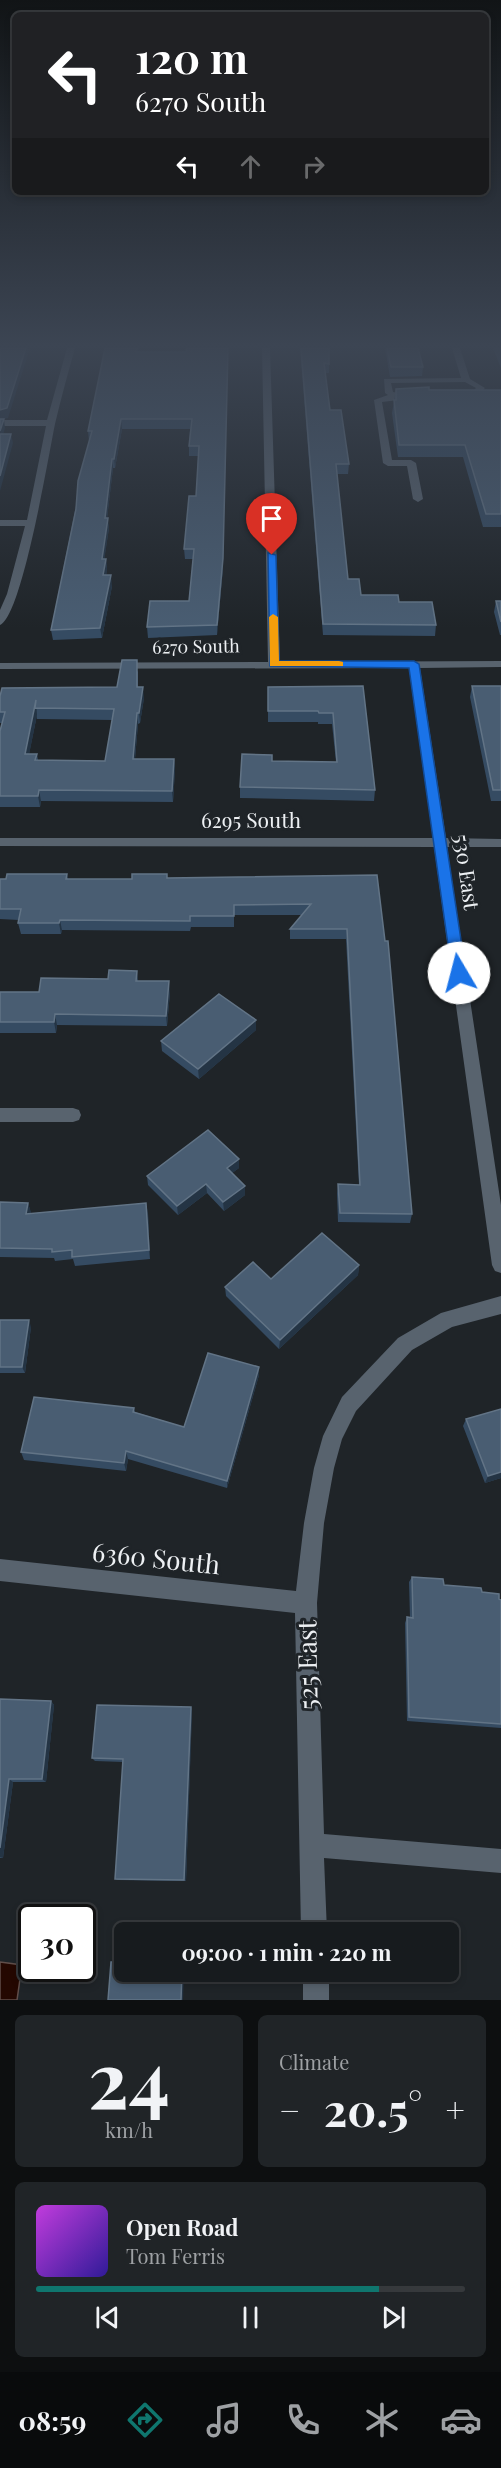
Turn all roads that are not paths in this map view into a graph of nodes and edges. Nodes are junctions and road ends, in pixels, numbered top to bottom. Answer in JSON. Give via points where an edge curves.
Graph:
{"nodes":[{"id":1,"x":47,"y":441,"type":"edge"},
{"id":2,"x":268,"y":441,"type":"edge"},
{"id":3,"x":385,"y":441,"type":"edge"},
{"id":4,"x":418,"y":499,"type":"dead end"},
{"id":5,"x":0,"y":523,"type":"edge"},
{"id":6,"x":31,"y":523,"type":"junction"},
{"id":7,"x":0,"y":622,"type":"edge"},
{"id":8,"x":274,"y":664,"type":"junction"},
{"id":9,"x":414,"y":664,"type":"junction"},
{"id":10,"x":501,"y":664,"type":"edge"},
{"id":11,"x":0,"y":666,"type":"edge"},
{"id":12,"x":0,"y":842,"type":"edge"},
{"id":13,"x":441,"y":843,"type":"junction"},
{"id":14,"x":501,"y":843,"type":"edge"},
{"id":15,"x":0,"y":1115,"type":"edge"},
{"id":16,"x":73,"y":1115,"type":"dead end"},
{"id":17,"x":501,"y":1265,"type":"edge"},
{"id":18,"x":501,"y":1305,"type":"edge"},
{"id":19,"x":0,"y":1570,"type":"edge"},
{"id":20,"x":306,"y":1603,"type":"junction"},
{"id":21,"x":312,"y":1845,"type":"junction"},
{"id":22,"x":501,"y":1861,"type":"edge"},
{"id":23,"x":314,"y":1922,"type":"edge"},
{"id":24,"x":316,"y":1982,"type":"edge"},
{"id":25,"x":316,"y":2000,"type":"edge"}],
"edges":[{"from":1,"to":6,"type":"street"},
{"from":2,"to":8,"type":"street"},
{"from":3,"to":4,"type":"street","via":[[388,463],[411,463]]},
{"from":5,"to":6,"type":"street"},
{"from":6,"to":7,"type":"street","via":[[12,594]]},
{"from":8,"to":9,"type":"street","name":"6270 South"},
{"from":8,"to":11,"type":"street","name":"6270 South"},
{"from":9,"to":10,"type":"street","name":"6270 South"},
{"from":9,"to":13,"type":"street","name":"530 East"},
{"from":12,"to":13,"type":"street","name":"6295 South"},
{"from":13,"to":14,"type":"street","name":"6295 South"},
{"from":13,"to":17,"type":"street","name":"530 East"},
{"from":15,"to":16,"type":"street"},
{"from":18,"to":20,"type":"street","name":"525 East","via":[[448,1319],[405,1344],[349,1404],[333,1436],[324,1468]]},
{"from":19,"to":20,"type":"street","name":"6360 South"},
{"from":20,"to":21,"type":"street","name":"525 East"},
{"from":21,"to":22,"type":"street"},
{"from":21,"to":23,"type":"street","name":"525 East"},
{"from":24,"to":25,"type":"street"}]}
